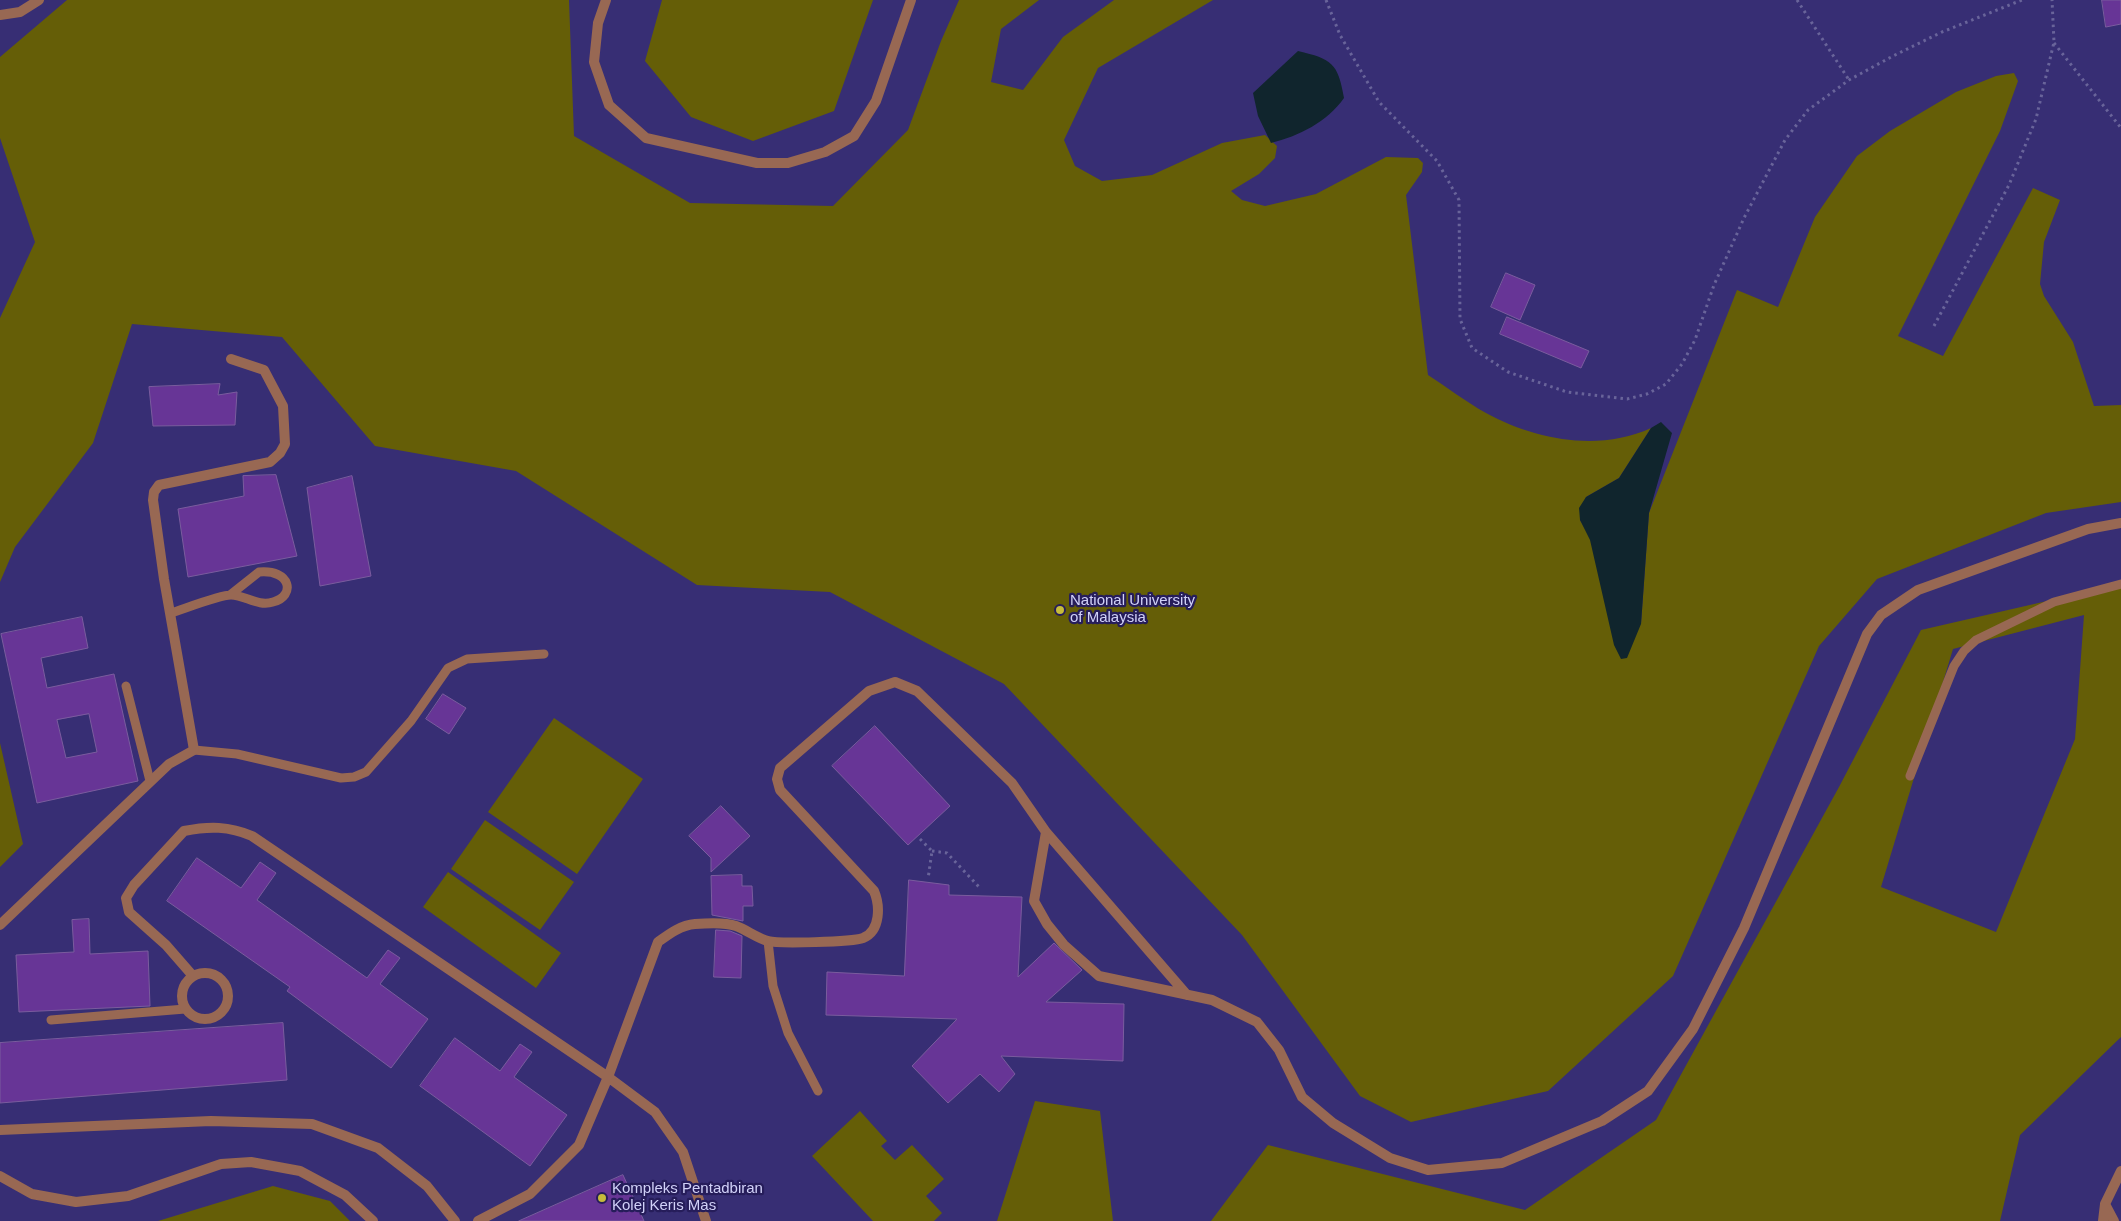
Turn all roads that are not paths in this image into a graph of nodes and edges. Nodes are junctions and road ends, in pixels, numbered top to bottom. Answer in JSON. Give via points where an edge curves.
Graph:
{"nodes":[{"id":1,"x":39,"y":0,"type":"edge"},
{"id":2,"x":606,"y":0,"type":"edge"},
{"id":3,"x":911,"y":0,"type":"edge"},
{"id":4,"x":0,"y":15,"type":"edge"},
{"id":5,"x":231,"y":359,"type":"dead end"},
{"id":6,"x":2121,"y":523,"type":"edge"},
{"id":7,"x":2121,"y":584,"type":"edge"},
{"id":8,"x":230,"y":595,"type":"junction"},
{"id":9,"x":171,"y":613,"type":"junction"},
{"id":10,"x":544,"y":654,"type":"dead end"},
{"id":11,"x":126,"y":686,"type":"dead end"},
{"id":12,"x":194,"y":750,"type":"junction"},
{"id":13,"x":1910,"y":776,"type":"dead end"},
{"id":14,"x":150,"y":781,"type":"junction"},
{"id":15,"x":1046,"y":832,"type":"junction"},
{"id":16,"x":0,"y":925,"type":"edge"},
{"id":17,"x":768,"y":941,"type":"junction"},
{"id":18,"x":193,"y":976,"type":"junction"},
{"id":19,"x":1187,"y":995,"type":"junction"},
{"id":20,"x":185,"y":1008,"type":"junction"},
{"id":21,"x":51,"y":1020,"type":"dead end"},
{"id":22,"x":608,"y":1077,"type":"junction"},
{"id":23,"x":818,"y":1091,"type":"dead end"},
{"id":24,"x":0,"y":1130,"type":"edge"},
{"id":25,"x":2121,"y":1171,"type":"edge"},
{"id":26,"x":0,"y":1176,"type":"edge"},
{"id":27,"x":2105,"y":1204,"type":"junction"},
{"id":28,"x":373,"y":1221,"type":"edge"},
{"id":29,"x":455,"y":1221,"type":"edge"},
{"id":30,"x":478,"y":1221,"type":"edge"},
{"id":31,"x":706,"y":1221,"type":"edge"},
{"id":32,"x":2104,"y":1221,"type":"edge"},
{"id":33,"x":2114,"y":1221,"type":"edge"}],
"edges":[{"from":1,"to":4,"type":"street","via":[[20,12]]},
{"from":2,"to":3,"type":"street","via":[[598,23],[594,62],[609,105],[646,138],[756,163],[788,163],[825,152],[854,136],[876,102]]},
{"from":5,"to":9,"type":"street","via":[[264,370],[283,406],[285,444],[270,462],[159,485],[154,492]]},
{"from":6,"to":19,"type":"street","via":[[2088,528],[1918,590],[1881,615],[1864,641],[1744,928],[1693,1029],[1648,1091],[1602,1122],[1502,1163],[1428,1170],[1390,1158],[1333,1123],[1302,1097],[1279,1050],[1256,1022],[1212,1000]]},
{"from":7,"to":13,"type":"lane","via":[[2054,602],[1976,640],[1954,666]]},
{"from":8,"to":8,"type":"lane","via":[[263,604],[274,602],[281,598],[287,582],[276,572],[260,572]]},
{"from":8,"to":9,"type":"lane"},
{"from":9,"to":12,"type":"street"},
{"from":10,"to":12,"type":"lane","via":[[467,659],[448,668],[411,721],[366,772],[354,777],[341,778],[237,754]]},
{"from":11,"to":14,"type":"lane"},
{"from":12,"to":14,"type":"street","via":[[169,764]]},
{"from":14,"to":16,"type":"street"},
{"from":15,"to":17,"type":"street","via":[[1012,783],[917,691],[895,682],[869,691],[780,768],[777,779],[785,797],[874,891],[879,904],[878,916],[863,938]]},
{"from":15,"to":19,"type":"street"},
{"from":15,"to":19,"type":"street","via":[[1034,901],[1064,945],[1099,976]]},
{"from":17,"to":22,"type":"street","via":[[735,926],[693,924],[673,931],[658,942]]},
{"from":17,"to":23,"type":"lane","via":[[774,986],[788,1033]]},
{"from":18,"to":20,"type":"street","via":[[183,987]]},
{"from":18,"to":20,"type":"street","via":[[200,973],[216,975],[227,986],[228,1002],[220,1015],[205,1020],[190,1014]]},
{"from":18,"to":22,"type":"street","via":[[166,945],[129,912],[126,898],[184,830],[210,827],[237,829],[252,836]]},
{"from":20,"to":21,"type":"lane"},
{"from":22,"to":30,"type":"street","via":[[579,1145],[530,1194]]},
{"from":22,"to":31,"type":"street","via":[[655,1112],[683,1152]]},
{"from":24,"to":29,"type":"street","via":[[211,1121],[312,1124],[378,1148],[427,1186]]},
{"from":25,"to":27,"type":"street"},
{"from":26,"to":28,"type":"street","via":[[32,1194],[76,1202],[128,1196],[221,1164],[251,1162],[300,1171],[345,1195]]},
{"from":27,"to":32,"type":"street"},
{"from":27,"to":33,"type":"street"}]}
